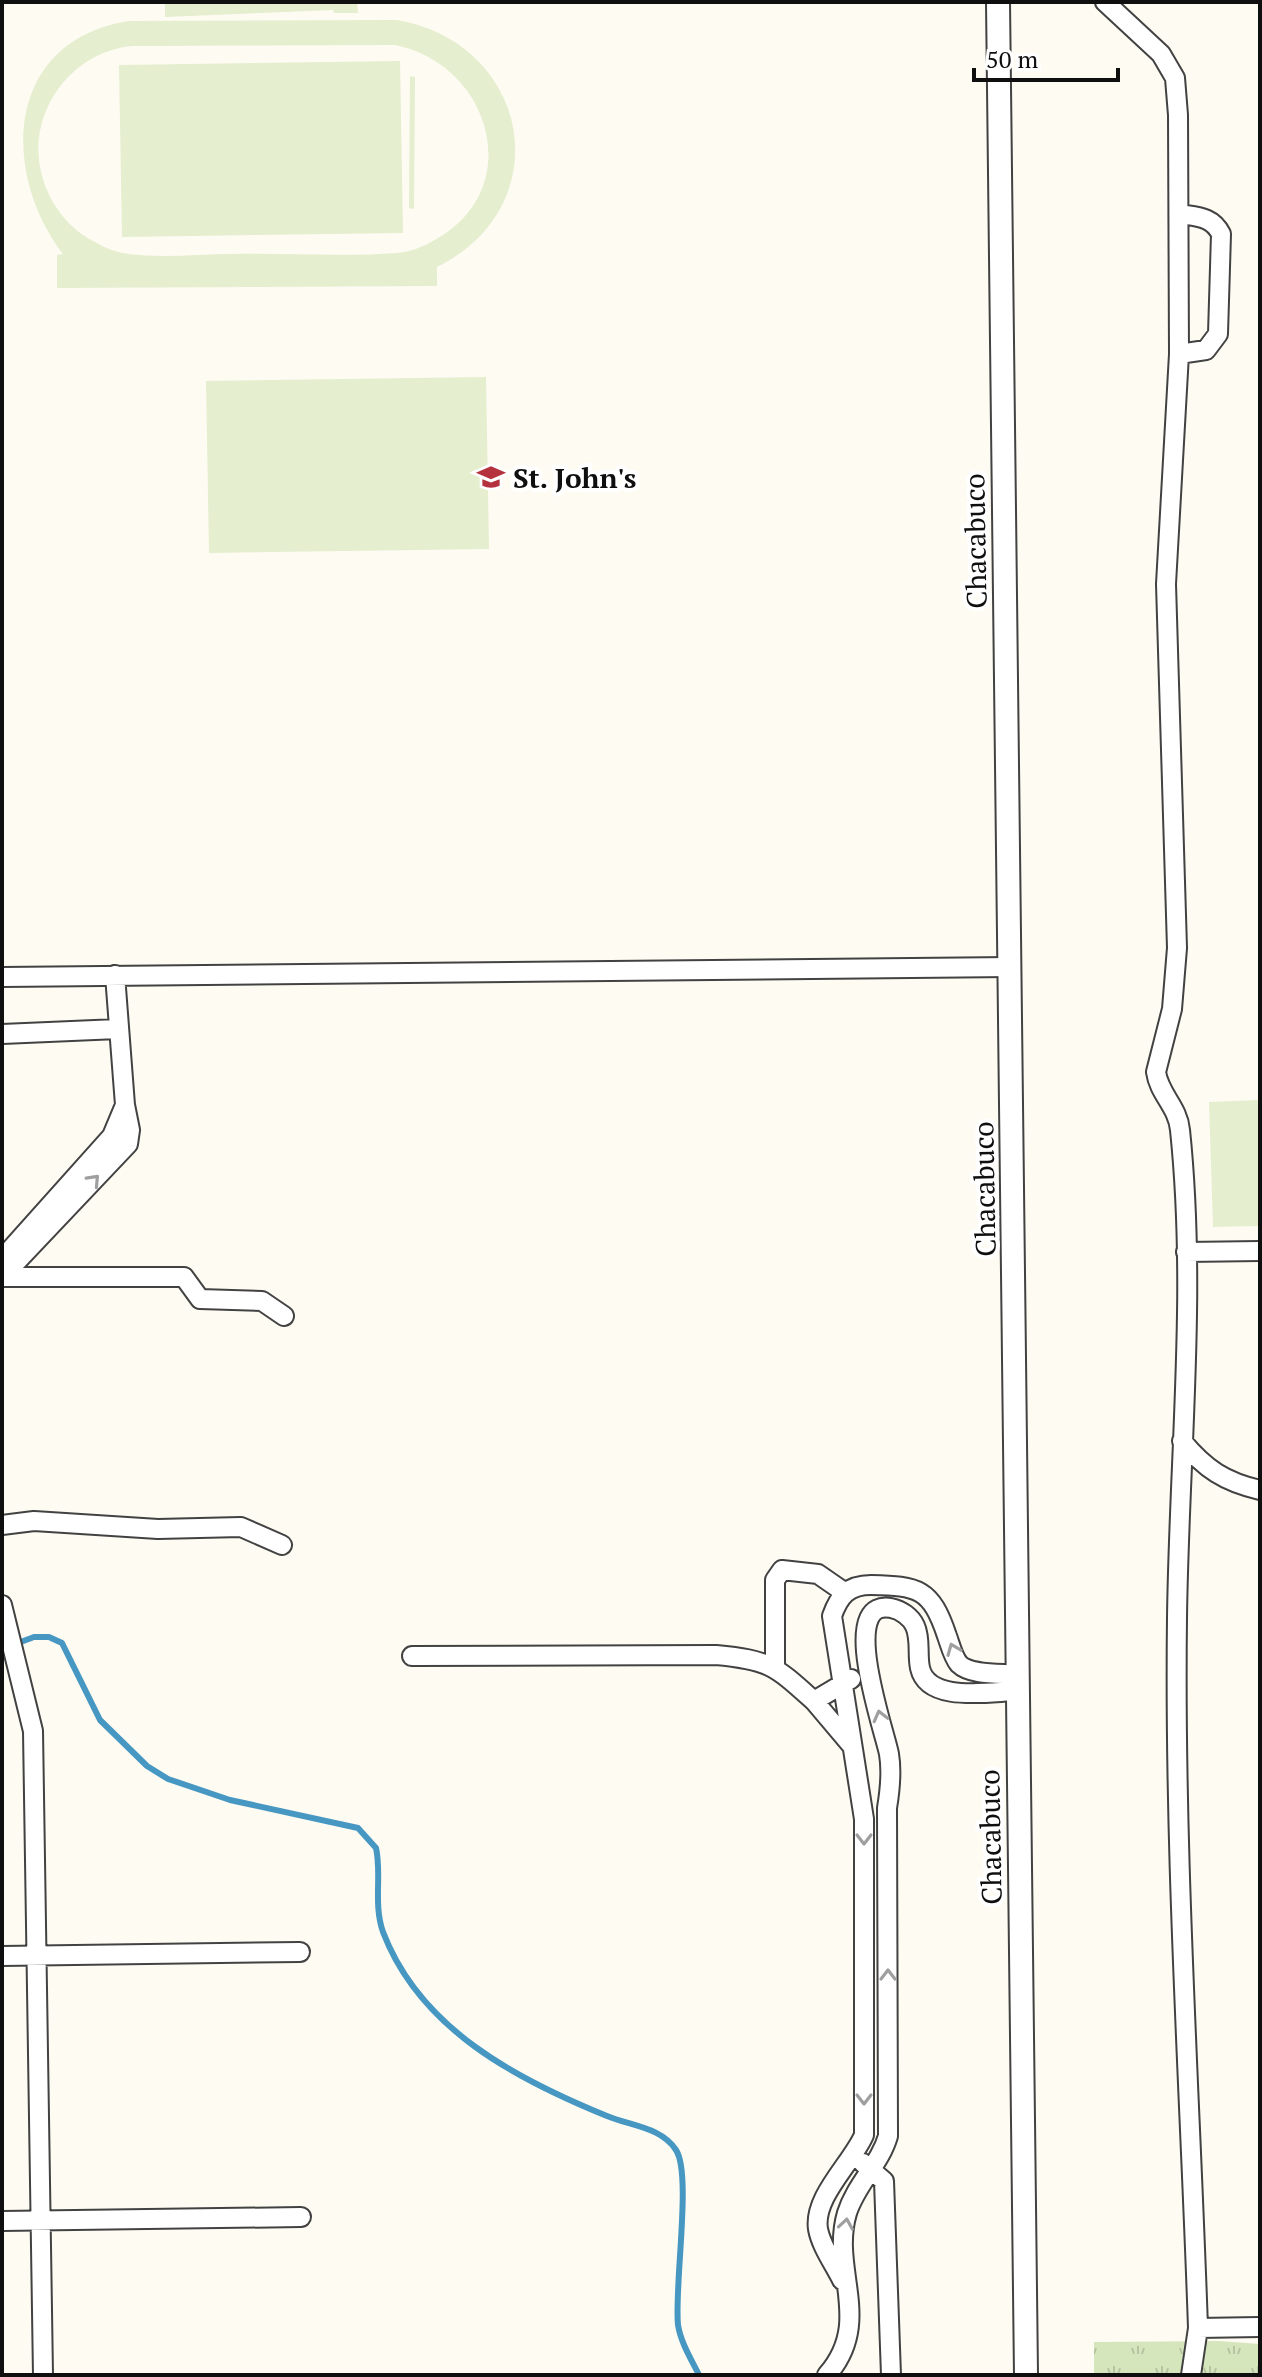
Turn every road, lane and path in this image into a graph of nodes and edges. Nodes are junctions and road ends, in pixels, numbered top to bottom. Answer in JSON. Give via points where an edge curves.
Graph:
{"nodes":[{"id":1,"x":998,"y":2,"type":"edge"},
{"id":2,"x":1105,"y":2,"type":"edge"},
{"id":3,"x":1179,"y":214,"type":"junction"},
{"id":4,"x":1179,"y":354,"type":"junction"},
{"id":5,"x":1011,"y":967,"type":"junction"},
{"id":6,"x":115,"y":975,"type":"junction"},
{"id":7,"x":2,"y":977,"type":"edge"},
{"id":8,"x":118,"y":1029,"type":"junction"},
{"id":9,"x":2,"y":1034,"type":"edge"},
{"id":10,"x":125,"y":1105,"type":"junction"},
{"id":11,"x":1260,"y":1251,"type":"edge"},
{"id":12,"x":1186,"y":1252,"type":"junction"},
{"id":13,"x":2,"y":1259,"type":"edge"},
{"id":14,"x":2,"y":1277,"type":"edge"},
{"id":15,"x":284,"y":1316,"type":"dead end"},
{"id":16,"x":1182,"y":1441,"type":"junction"},
{"id":17,"x":1260,"y":1490,"type":"edge"},
{"id":18,"x":2,"y":1525,"type":"edge"},
{"id":19,"x":282,"y":1545,"type":"dead end"},
{"id":20,"x":844,"y":1592,"type":"junction"},
{"id":21,"x":2,"y":1607,"type":"edge"},
{"id":22,"x":412,"y":1656,"type":"dead end"},
{"id":23,"x":775,"y":1666,"type":"junction"},
{"id":24,"x":869,"y":1672,"type":"junction"},
{"id":25,"x":843,"y":1682,"type":"junction"},
{"id":26,"x":1019,"y":1683,"type":"junction"},
{"id":27,"x":814,"y":1701,"type":"junction"},
{"id":28,"x":855,"y":1756,"type":"junction"},
{"id":29,"x":890,"y":1763,"type":"junction"},
{"id":30,"x":890,"y":1791,"type":"junction"},
{"id":31,"x":861,"y":1792,"type":"junction"},
{"id":32,"x":300,"y":1952,"type":"dead end"},
{"id":33,"x":2,"y":1956,"type":"edge"},
{"id":34,"x":37,"y":1956,"type":"junction"},
{"id":35,"x":854,"y":2158,"type":"junction"},
{"id":36,"x":873,"y":2169,"type":"junction"},
{"id":37,"x":301,"y":2217,"type":"dead end"},
{"id":38,"x":41,"y":2220,"type":"junction"},
{"id":39,"x":2,"y":2221,"type":"edge"},
{"id":40,"x":851,"y":2301,"type":"junction"},
{"id":41,"x":1260,"y":2327,"type":"edge"},
{"id":42,"x":1198,"y":2328,"type":"junction"},
{"id":43,"x":43,"y":2375,"type":"edge"},
{"id":44,"x":827,"y":2375,"type":"edge"},
{"id":45,"x":891,"y":2375,"type":"edge"},
{"id":46,"x":1026,"y":2375,"type":"edge"},
{"id":47,"x":1191,"y":2375,"type":"edge"}],
"edges":[{"from":1,"to":5,"type":"street","name":"Chacabuco"},
{"from":2,"to":3,"type":"street","via":[[1161,54],[1175,78]]},
{"from":3,"to":4,"type":"street"},
{"from":3,"to":4,"type":"street","via":[[1205,218],[1221,234],[1218,334],[1206,350]]},
{"from":4,"to":12,"type":"street","via":[[1166,552],[1177,948],[1172,1009],[1156,1072],[1179,1118]]},
{"from":5,"to":6,"type":"street"},
{"from":5,"to":26,"type":"street","name":"Chacabuco"},
{"from":6,"to":7,"type":"street"},
{"from":6,"to":8,"type":"street"},
{"from":8,"to":9,"type":"street"},
{"from":8,"to":10,"type":"street"},
{"from":10,"to":13,"type":"street","via":[[112,1136]]},
{"from":14,"to":10,"type":"street","one_way":true,"via":[[128,1144]]},
{"from":11,"to":12,"type":"street"},
{"from":12,"to":16,"type":"street"},
{"from":14,"to":15,"type":"street","via":[[184,1277],[200,1299],[262,1301]]},
{"from":16,"to":17,"type":"street","via":[[1208,1470]]},
{"from":16,"to":42,"type":"street","via":[[1177,1620],[1182,1948]]},
{"from":18,"to":19,"type":"street","via":[[34,1521],[158,1529],[241,1527]]},
{"from":20,"to":23,"type":"street","via":[[818,1574],[782,1570],[775,1580]]},
{"from":20,"to":25,"type":"street","via":[[832,1616]]},
{"from":26,"to":20,"type":"street","one_way":true,"via":[[959,1664],[938,1608],[923,1593],[909,1586],[859,1585]]},
{"from":21,"to":34,"type":"street","via":[[33,1731]]},
{"from":22,"to":23,"type":"street","via":[[716,1655]]},
{"from":23,"to":27,"type":"street"},
{"from":24,"to":25,"type":"street"},
{"from":24,"to":26,"type":"street","via":[[863,1634],[873,1615],[892,1608],[913,1621],[920,1668],[937,1689]]},
{"from":29,"to":24,"type":"street","one_way":true},
{"from":25,"to":27,"type":"street"},
{"from":25,"to":28,"type":"street"},
{"from":26,"to":46,"type":"street","name":"Chacabuco"},
{"from":27,"to":28,"type":"street"},
{"from":28,"to":29,"type":"street"},
{"from":28,"to":31,"type":"street"},
{"from":29,"to":30,"type":"street"},
{"from":30,"to":31,"type":"street"},
{"from":36,"to":30,"type":"street","one_way":true,"via":[[886,2145],[889,2117]]},
{"from":31,"to":35,"type":"street","one_way":true,"via":[[864,2135]]},
{"from":32,"to":34,"type":"street"},
{"from":33,"to":34,"type":"street"},
{"from":34,"to":38,"type":"street"},
{"from":35,"to":36,"type":"street"},
{"from":35,"to":40,"type":"street","via":[[830,2186],[817,2227]]},
{"from":40,"to":36,"type":"street","one_way":true,"via":[[845,2259],[847,2213]]},
{"from":36,"to":45,"type":"street","via":[[884,2181]]},
{"from":37,"to":38,"type":"street"},
{"from":38,"to":39,"type":"street"},
{"from":38,"to":43,"type":"street"},
{"from":40,"to":44,"type":"street","via":[[849,2335]]},
{"from":41,"to":42,"type":"street"},
{"from":42,"to":47,"type":"street"}]}
